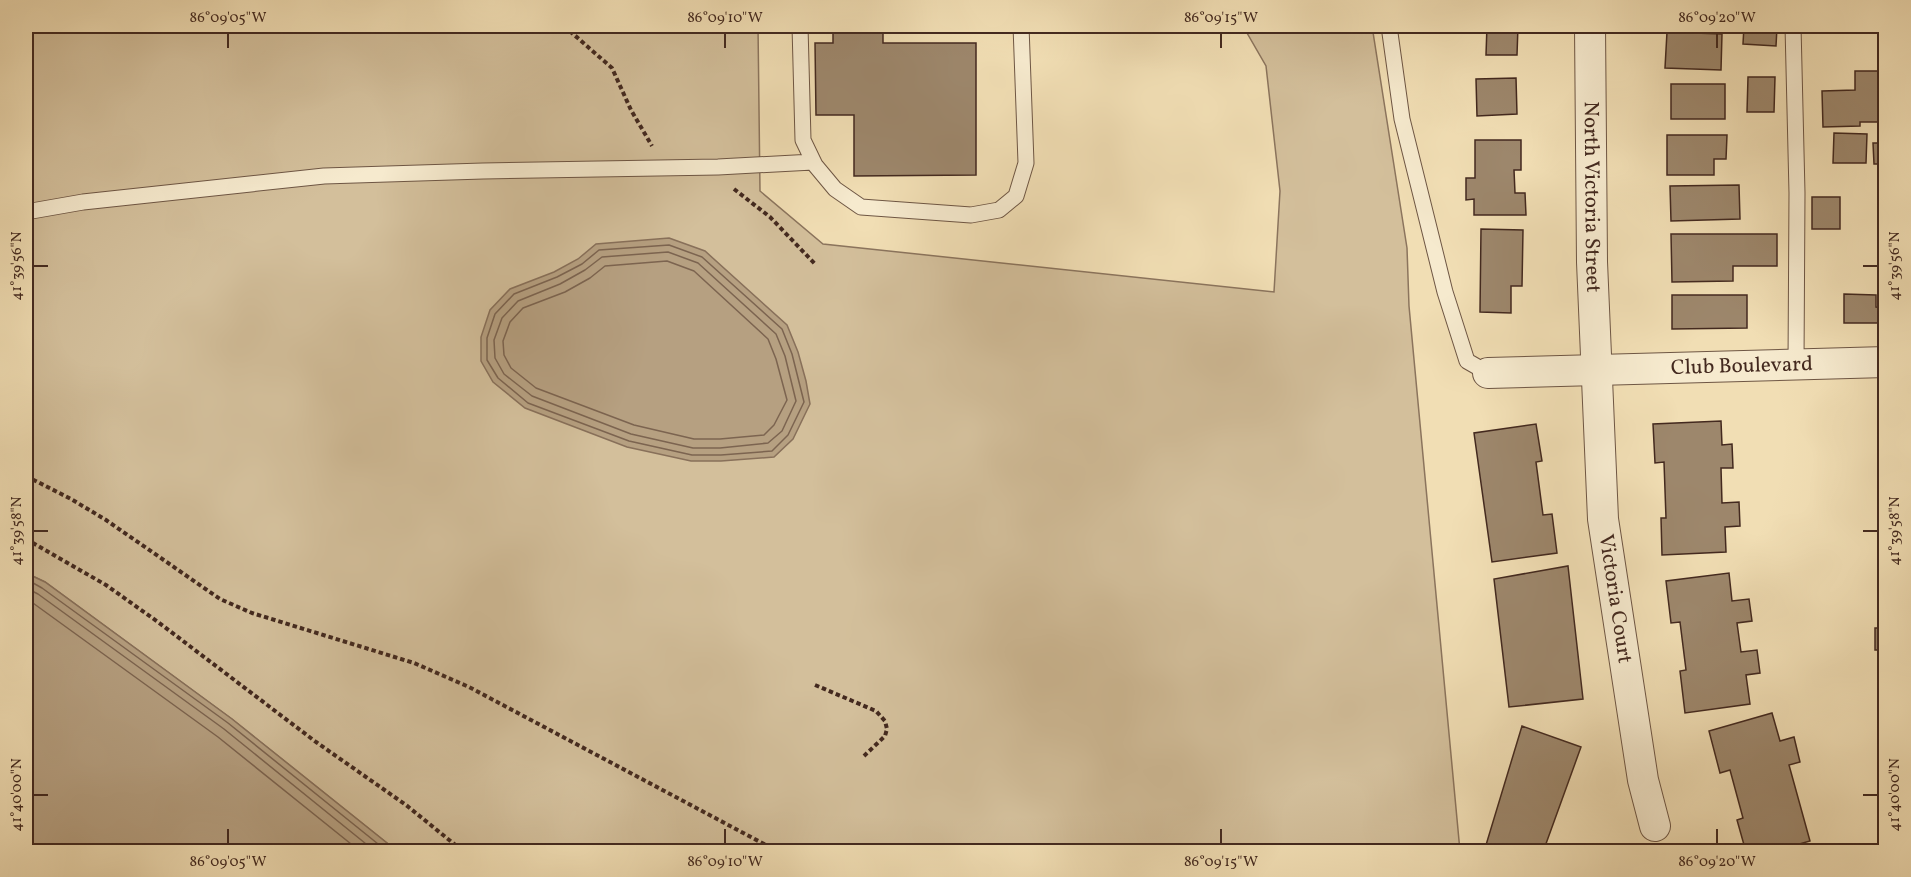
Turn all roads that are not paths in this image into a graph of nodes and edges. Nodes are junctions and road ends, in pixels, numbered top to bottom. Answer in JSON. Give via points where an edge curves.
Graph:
{"nodes":[{"id":1,"x":800,"y":26,"type":"edge"},
{"id":2,"x":1022,"y":26,"type":"edge"},
{"id":3,"x":1389,"y":26,"type":"edge"},
{"id":4,"x":1590,"y":26,"type":"edge"},
{"id":5,"x":1793,"y":26,"type":"edge"},
{"id":6,"x":813,"y":162,"type":"junction"},
{"id":7,"x":26,"y":212,"type":"edge"},
{"id":8,"x":1886,"y":362,"type":"edge"},
{"id":9,"x":1796,"y":364,"type":"junction"},
{"id":10,"x":1597,"y":368,"type":"junction"},
{"id":11,"x":1488,"y":373,"type":"joint"},
{"id":12,"x":1655,"y":826,"type":"dead end"}],
"edges":[{"from":1,"to":6,"type":"lane","via":[[803,140]]},
{"from":2,"to":6,"type":"lane","via":[[1026,163],[1016,196],[999,210],[971,215],[861,207],[836,189]]},
{"from":3,"to":11,"type":"lane","via":[[1401,119],[1445,292],[1467,361]]},
{"from":4,"to":10,"type":"street","name":"North Victoria Street"},
{"from":5,"to":9,"type":"lane"},
{"from":6,"to":7,"type":"lane","via":[[324,176],[83,202]]},
{"from":8,"to":9,"type":"street","name":"Club Boulevard"},
{"from":9,"to":10,"type":"street","name":"Club Boulevard"},
{"from":10,"to":11,"type":"street","name":"Club Boulevard"},
{"from":10,"to":12,"type":"street","name":"Victoria Court","via":[[1604,519],[1643,780]]}]}
